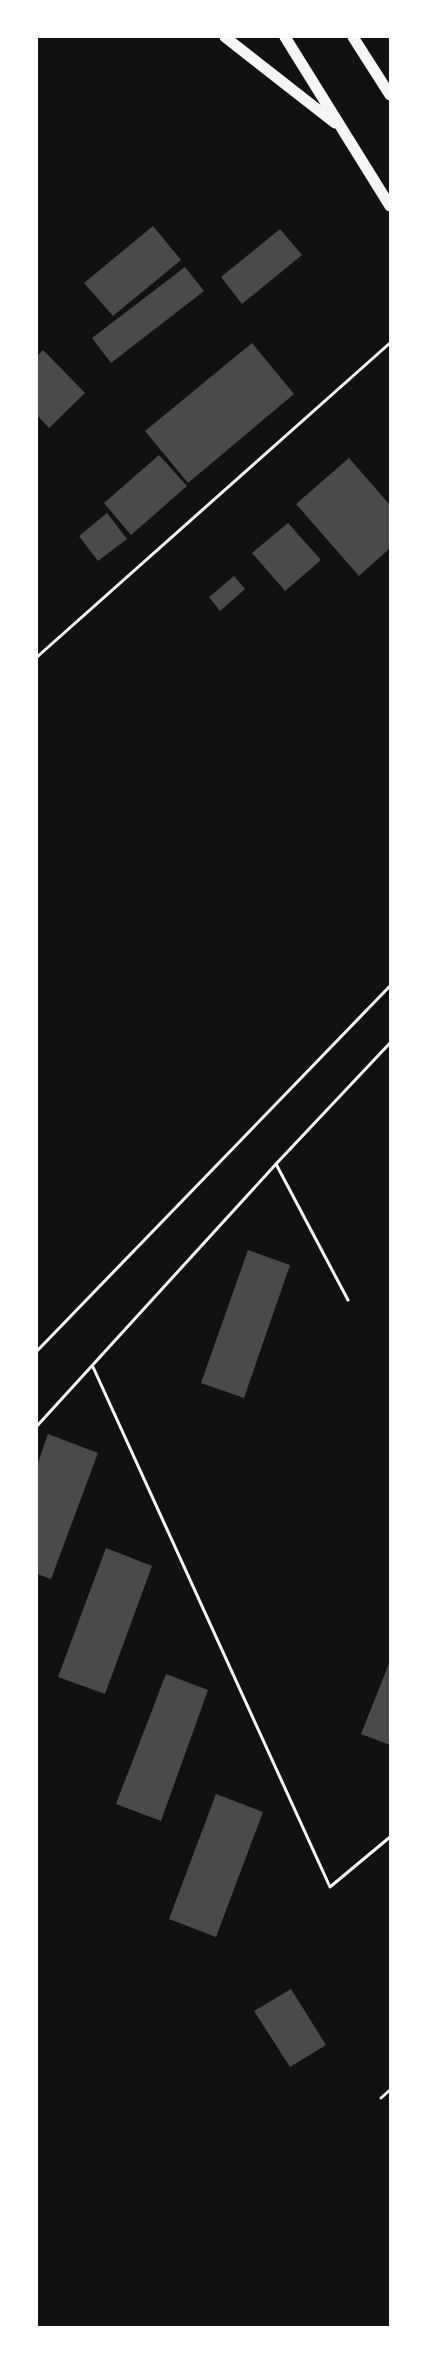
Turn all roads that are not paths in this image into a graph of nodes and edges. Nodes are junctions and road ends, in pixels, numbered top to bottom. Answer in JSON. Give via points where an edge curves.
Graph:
{"nodes":[{"id":1,"x":225,"y":37,"type":"edge"},
{"id":2,"x":285,"y":37,"type":"edge"},
{"id":3,"x":353,"y":37,"type":"edge"},
{"id":4,"x":390,"y":95,"type":"edge"},
{"id":5,"x":341,"y":128,"type":"junction"},
{"id":6,"x":390,"y":206,"type":"edge"},
{"id":7,"x":390,"y":344,"type":"edge"},
{"id":8,"x":37,"y":657,"type":"edge"},
{"id":9,"x":390,"y":986,"type":"edge"},
{"id":10,"x":390,"y":1043,"type":"edge"},
{"id":11,"x":276,"y":1164,"type":"junction"},
{"id":12,"x":348,"y":1300,"type":"dead end"},
{"id":13,"x":37,"y":1352,"type":"edge"},
{"id":14,"x":93,"y":1367,"type":"junction"},
{"id":15,"x":37,"y":1426,"type":"edge"},
{"id":16,"x":390,"y":1837,"type":"edge"},
{"id":17,"x":390,"y":2090,"type":"edge"},
{"id":18,"x":381,"y":2098,"type":"dead end"}],
"edges":[{"from":1,"to":5,"type":"highway"},
{"from":2,"to":5,"type":"highway"},
{"from":3,"to":4,"type":"highway"},
{"from":5,"to":6,"type":"highway"},
{"from":7,"to":8,"type":"lane"},
{"from":9,"to":13,"type":"lane"},
{"from":10,"to":11,"type":"lane"},
{"from":11,"to":12,"type":"lane"},
{"from":11,"to":14,"type":"lane"},
{"from":14,"to":15,"type":"lane"},
{"from":14,"to":16,"type":"lane","via":[[330,1886]]},
{"from":17,"to":18,"type":"lane"}]}
